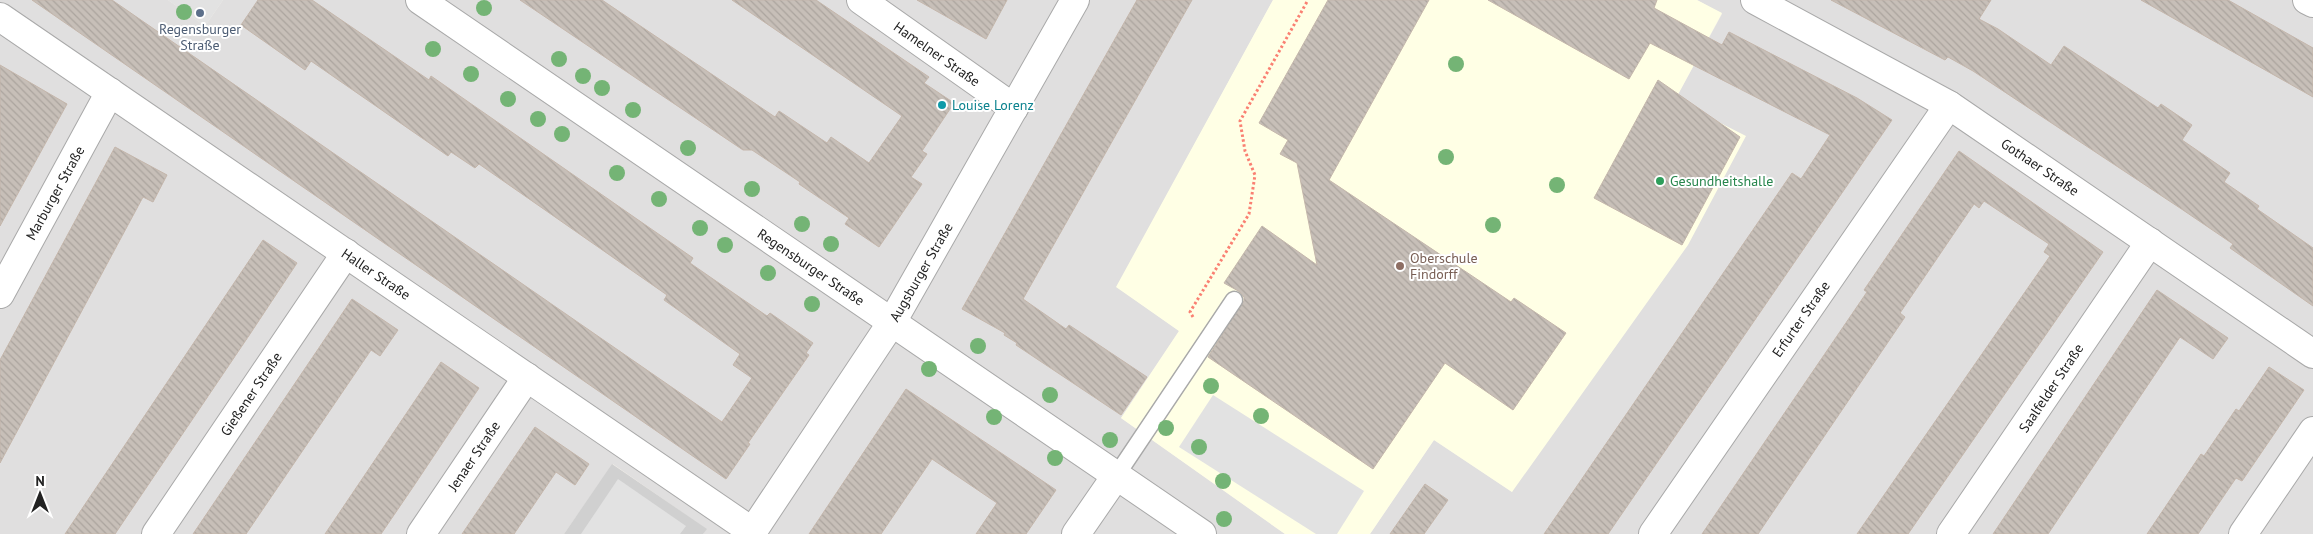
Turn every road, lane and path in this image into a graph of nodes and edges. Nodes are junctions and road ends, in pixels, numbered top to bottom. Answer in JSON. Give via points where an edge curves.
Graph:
{"nodes":[{"id":1,"x":420,"y":0,"type":"edge"},
{"id":2,"x":861,"y":0,"type":"edge"},
{"id":3,"x":1075,"y":0,"type":"edge"},
{"id":4,"x":1308,"y":0,"type":"edge"},
{"id":5,"x":1756,"y":0,"type":"edge"},
{"id":6,"x":2308,"y":0,"type":"edge"},
{"id":7,"x":2313,"y":3,"type":"edge"},
{"id":8,"x":0,"y":17,"type":"edge"},
{"id":9,"x":110,"y":92,"type":"junction"},
{"id":10,"x":1949,"y":105,"type":"junction"},
{"id":11,"x":1014,"y":108,"type":"junction"},
{"id":12,"x":2150,"y":242,"type":"junction"},
{"id":13,"x":346,"y":253,"type":"junction"},
{"id":14,"x":0,"y":294,"type":"edge"},
{"id":15,"x":1234,"y":300,"type":"dead end"},
{"id":16,"x":892,"y":322,"type":"junction"},
{"id":17,"x":1206,"y":343,"type":"junction"},
{"id":18,"x":2313,"y":354,"type":"edge"},
{"id":19,"x":527,"y":377,"type":"junction"},
{"id":20,"x":2313,"y":431,"type":"edge"},
{"id":21,"x":1116,"y":476,"type":"junction"},
{"id":22,"x":752,"y":533,"type":"edge"},
{"id":23,"x":156,"y":534,"type":"edge"},
{"id":24,"x":421,"y":534,"type":"edge"},
{"id":25,"x":1076,"y":534,"type":"edge"},
{"id":26,"x":1202,"y":534,"type":"edge"},
{"id":27,"x":1653,"y":534,"type":"edge"},
{"id":28,"x":1951,"y":534,"type":"edge"},
{"id":29,"x":2243,"y":534,"type":"edge"}],
"edges":[{"from":1,"to":16,"type":"street","name":"Regensburger Straße"},
{"from":2,"to":11,"type":"street","name":"Hamelner Straße"},
{"from":3,"to":11,"type":"street","name":"Augsburger Straße"},
{"from":4,"to":17,"type":"path","via":[[1240,121],[1245,151],[1255,175],[1254,184],[1249,214],[1190,312]]},
{"from":5,"to":10,"type":"street","name":"Gothaer Straße"},
{"from":6,"to":7,"type":"street"},
{"from":8,"to":9,"type":"street","name":"Haller Straße"},
{"from":9,"to":13,"type":"street","name":"Haller Straße"},
{"from":9,"to":14,"type":"street","name":"Marburger Straße"},
{"from":10,"to":12,"type":"street","name":"Gothaer Straße"},
{"from":10,"to":27,"type":"street","name":"Erfurter Straße"},
{"from":11,"to":16,"type":"street","name":"Augsburger Straße"},
{"from":12,"to":18,"type":"street","name":"Gothaer Straße"},
{"from":12,"to":28,"type":"street","name":"Saalfelder Straße"},
{"from":13,"to":19,"type":"street","name":"Haller Straße"},
{"from":13,"to":23,"type":"street","name":"Gießener Straße"},
{"from":15,"to":17,"type":"lane"},
{"from":16,"to":21,"type":"street","name":"Regensburger Straße"},
{"from":16,"to":22,"type":"street","name":"Augsburger Straße"},
{"from":17,"to":21,"type":"lane"},
{"from":19,"to":22,"type":"street","name":"Haller Straße"},
{"from":19,"to":24,"type":"street","name":"Jenaer Straße"},
{"from":20,"to":29,"type":"street"},
{"from":21,"to":25,"type":"street"},
{"from":21,"to":26,"type":"street","name":"Regensburger Straße"}]}
